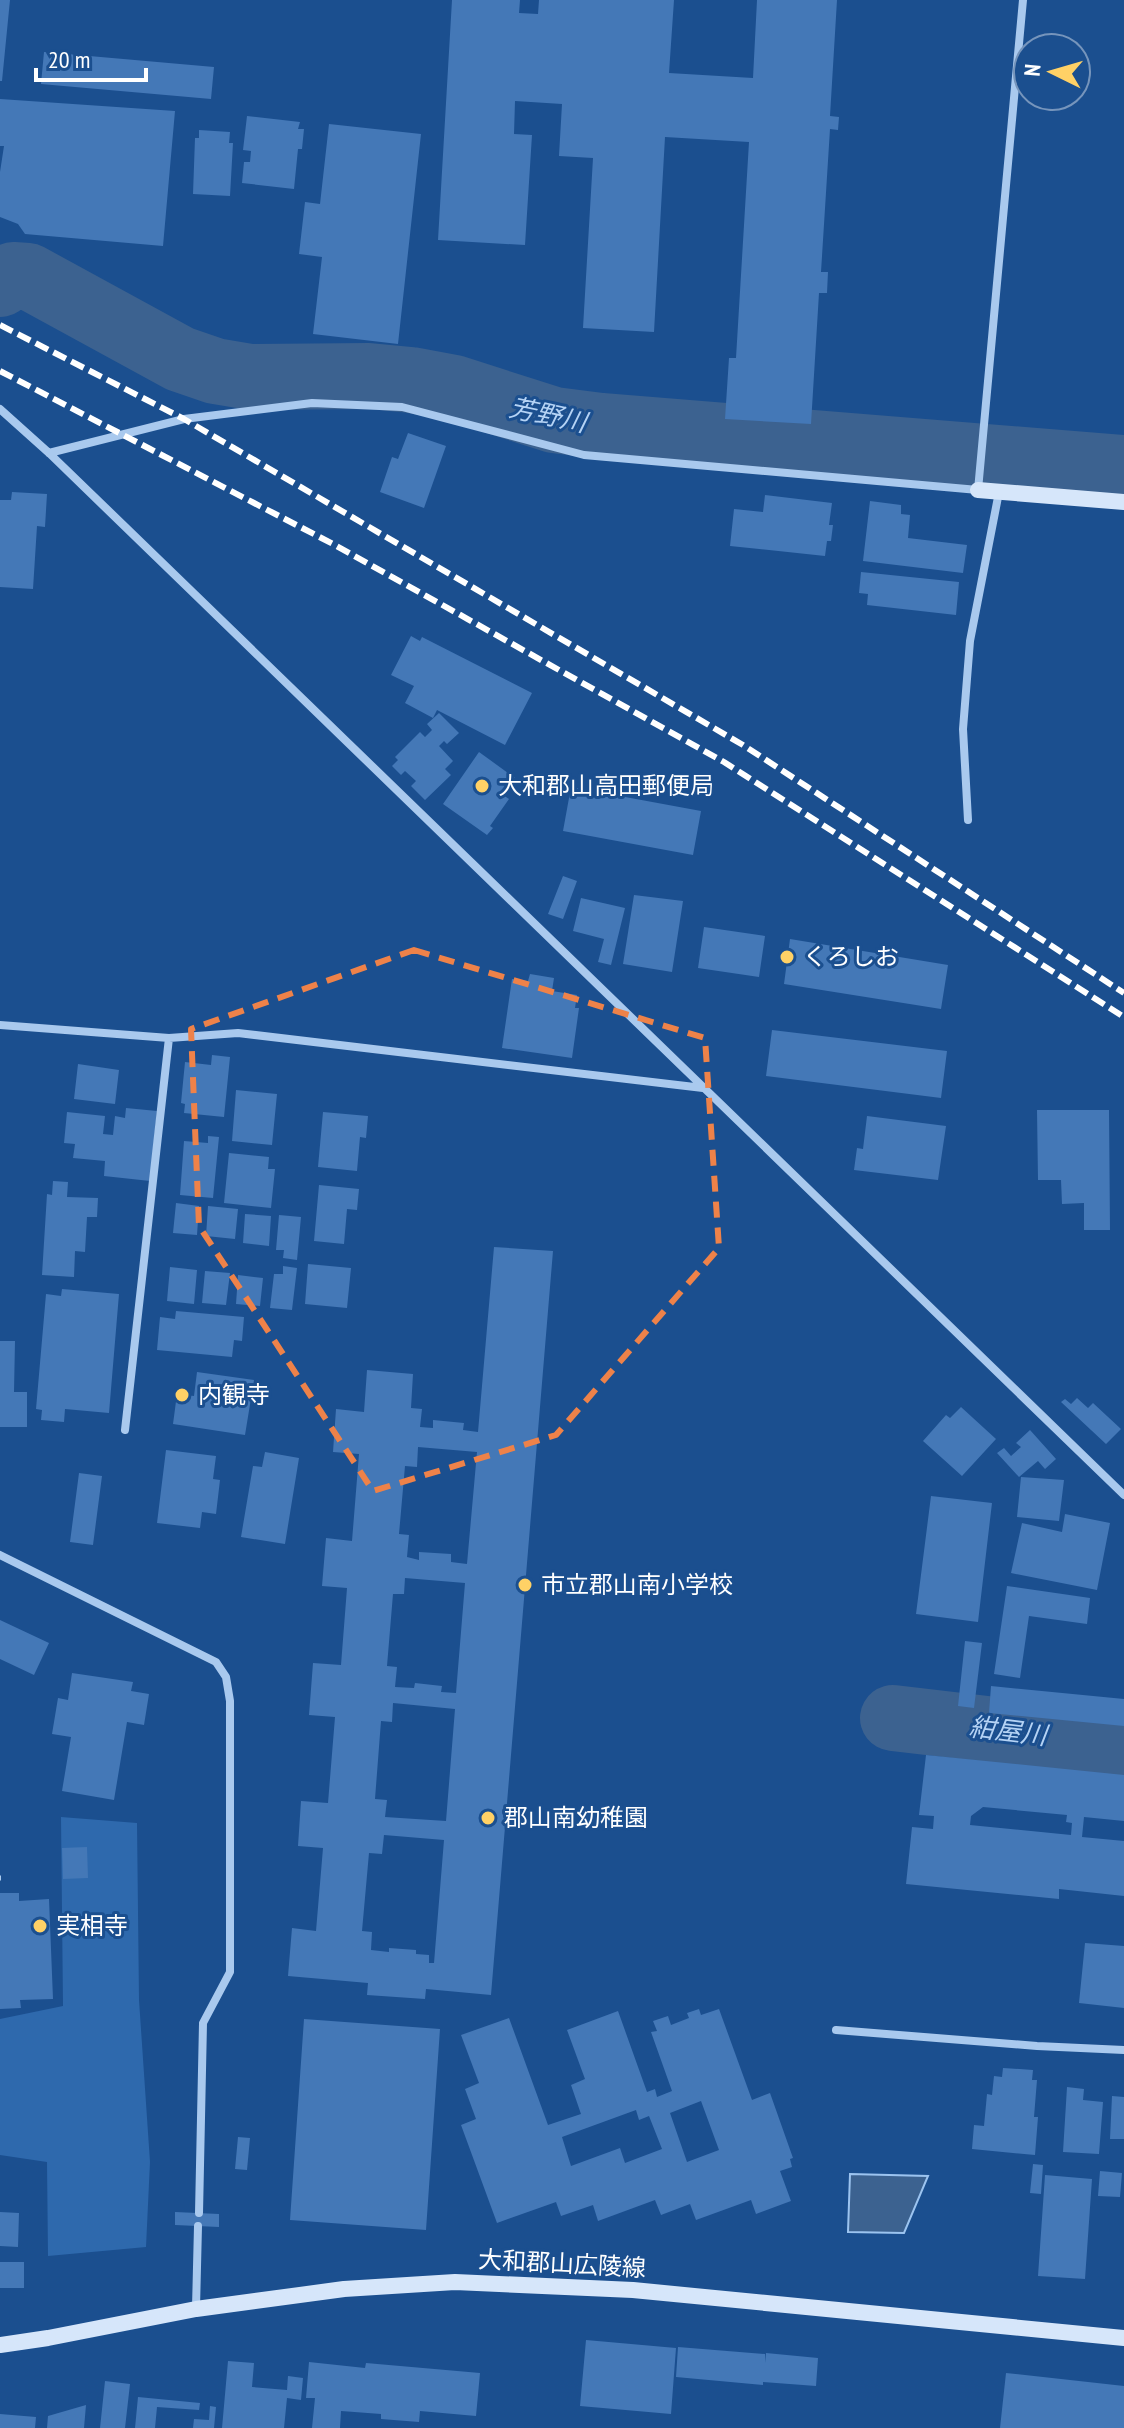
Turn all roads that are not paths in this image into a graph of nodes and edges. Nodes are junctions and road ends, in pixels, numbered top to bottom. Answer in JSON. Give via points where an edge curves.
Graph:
{"nodes":[{"id":1,"x":1023,"y":0,"type":"edge"},
{"id":2,"x":0,"y":409,"type":"edge"},
{"id":3,"x":49,"y":453,"type":"junction"},
{"id":4,"x":978,"y":490,"type":"junction"},
{"id":5,"x":999,"y":492,"type":"junction"},
{"id":6,"x":1124,"y":502,"type":"edge"},
{"id":7,"x":968,"y":820,"type":"dead end"},
{"id":8,"x":0,"y":1025,"type":"edge"},
{"id":9,"x":169,"y":1038,"type":"junction"},
{"id":10,"x":704,"y":1088,"type":"junction"},
{"id":11,"x":125,"y":1430,"type":"dead end"},
{"id":12,"x":1124,"y":1495,"type":"edge"},
{"id":13,"x":0,"y":1555,"type":"edge"},
{"id":14,"x":836,"y":2030,"type":"dead end"},
{"id":15,"x":1124,"y":2050,"type":"edge"},
{"id":16,"x":199,"y":2213,"type":"dead end"},
{"id":17,"x":198,"y":2226,"type":"dead end"},
{"id":18,"x":196,"y":2309,"type":"junction"},
{"id":19,"x":1124,"y":2338,"type":"edge"},
{"id":20,"x":0,"y":2345,"type":"edge"}],
"edges":[{"from":1,"to":4,"type":"street"},
{"from":2,"to":3,"type":"street"},
{"from":3,"to":4,"type":"street","via":[[184,419],[312,403],[402,407],[584,455]]},
{"from":3,"to":10,"type":"street"},
{"from":4,"to":5,"type":"main road"},
{"from":5,"to":6,"type":"main road"},
{"from":5,"to":7,"type":"street","via":[[970,641],[963,729]]},
{"from":8,"to":9,"type":"street"},
{"from":9,"to":10,"type":"street","via":[[238,1033]]},
{"from":9,"to":11,"type":"street"},
{"from":10,"to":12,"type":"street"},
{"from":13,"to":16,"type":"street","via":[[216,1662],[226,1677],[230,1972],[203,2023]]},
{"from":14,"to":15,"type":"street"},
{"from":17,"to":18,"type":"street"},
{"from":18,"to":19,"type":"main road","name":"大和郡山広陵線","via":[[344,2289],[455,2282],[633,2290]]},
{"from":18,"to":20,"type":"main road","name":"大和郡山広陵線"}]}
